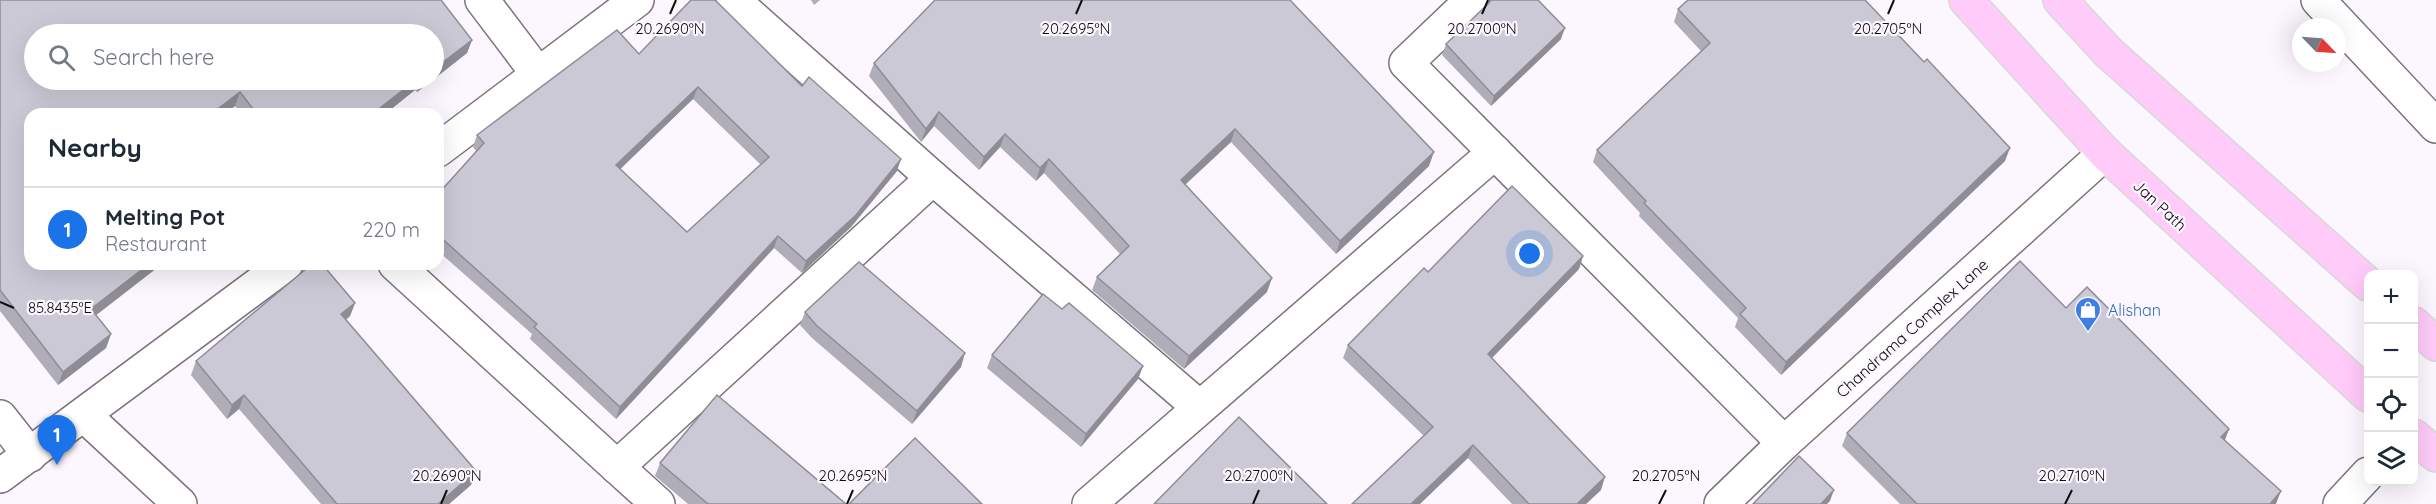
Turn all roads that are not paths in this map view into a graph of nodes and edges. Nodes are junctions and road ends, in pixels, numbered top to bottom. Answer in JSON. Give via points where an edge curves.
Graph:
{"nodes":[{"id":1,"x":482,"y":0,"type":"edge"},
{"id":2,"x":637,"y":0,"type":"edge"},
{"id":3,"x":733,"y":0,"type":"edge"},
{"id":4,"x":1472,"y":0,"type":"edge"},
{"id":5,"x":1966,"y":0,"type":"edge"},
{"id":6,"x":2060,"y":0,"type":"edge"},
{"id":7,"x":2319,"y":0,"type":"edge"},
{"id":8,"x":538,"y":74,"type":"junction"},
{"id":9,"x":2436,"y":126,"type":"edge"},
{"id":10,"x":444,"y":145,"type":"edge"},
{"id":11,"x":1494,"y":152,"type":"junction"},
{"id":12,"x":2104,"y":153,"type":"junction"},
{"id":13,"x":933,"y":178,"type":"junction"},
{"id":14,"x":277,"y":270,"type":"edge"},
{"id":15,"x":402,"y":270,"type":"edge"},
{"id":16,"x":2364,"y":280,"type":"edge"},
{"id":17,"x":2418,"y":328,"type":"edge"},
{"id":18,"x":2436,"y":344,"type":"edge"},
{"id":19,"x":2364,"y":392,"type":"edge"},
{"id":20,"x":1199,"y":407,"type":"junction"},
{"id":21,"x":84,"y":415,"type":"junction"},
{"id":22,"x":0,"y":417,"type":"edge"},
{"id":23,"x":2418,"y":439,"type":"edge"},
{"id":24,"x":1784,"y":443,"type":"junction"},
{"id":25,"x":30,"y":455,"type":"junction"},
{"id":26,"x":2436,"y":455,"type":"edge"},
{"id":27,"x":617,"y":467,"type":"junction"},
{"id":28,"x":0,"y":476,"type":"edge"},
{"id":29,"x":2364,"y":478,"type":"edge"},
{"id":30,"x":180,"y":504,"type":"edge"},
{"id":31,"x":658,"y":504,"type":"edge"},
{"id":32,"x":1089,"y":504,"type":"edge"},
{"id":33,"x":1721,"y":504,"type":"edge"},
{"id":34,"x":2340,"y":504,"type":"edge"}],
"edges":[{"from":1,"to":8,"type":"street"},
{"from":2,"to":8,"type":"street"},
{"from":3,"to":13,"type":"street"},
{"from":4,"to":11,"type":"street","via":[[1406,63]]},
{"from":5,"to":12,"type":"main road","name":"Jan Path"},
{"from":6,"to":16,"type":"main road","via":[[2109,53]]},
{"from":7,"to":9,"type":"street"},
{"from":8,"to":10,"type":"street"},
{"from":11,"to":20,"type":"street"},
{"from":11,"to":24,"type":"street"},
{"from":12,"to":19,"type":"main road","name":"Jan Path"},
{"from":12,"to":24,"type":"street","name":"Chandrama Complex Lane"},
{"from":13,"to":20,"type":"street"},
{"from":13,"to":27,"type":"street"},
{"from":14,"to":21,"type":"street"},
{"from":15,"to":27,"type":"street"},
{"from":17,"to":18,"type":"main road"},
{"from":20,"to":32,"type":"street"},
{"from":21,"to":25,"type":"street"},
{"from":21,"to":30,"type":"street"},
{"from":22,"to":25,"type":"street"},
{"from":23,"to":26,"type":"main road"},
{"from":24,"to":33,"type":"street","name":"Chandrama Complex Lane"},
{"from":25,"to":28,"type":"street"},
{"from":27,"to":31,"type":"street"},
{"from":29,"to":34,"type":"street"}]}
